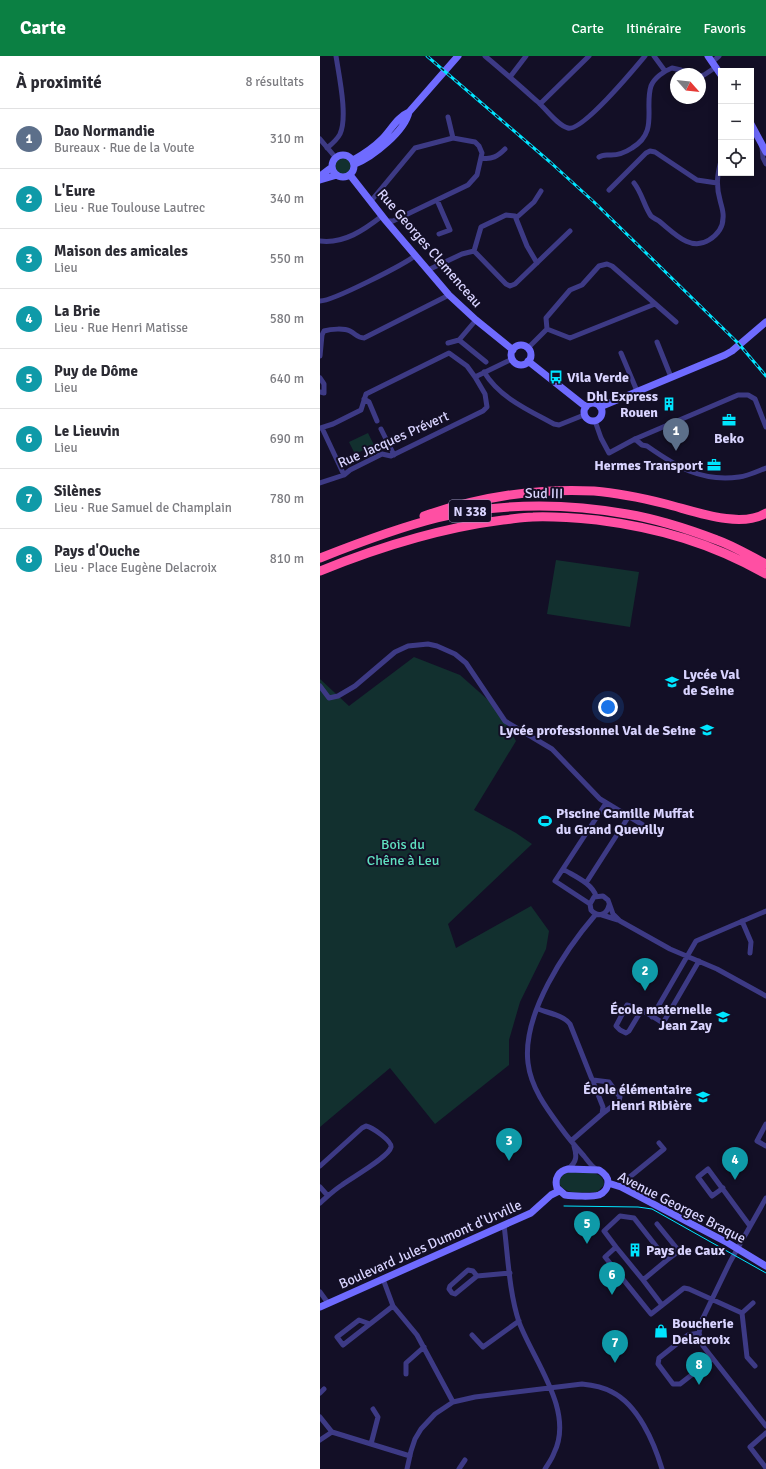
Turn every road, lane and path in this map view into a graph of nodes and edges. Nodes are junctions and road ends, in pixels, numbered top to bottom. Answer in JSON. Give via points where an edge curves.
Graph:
{"nodes":[{"id":1,"x":336,"y":56,"type":"edge"},
{"id":2,"x":458,"y":56,"type":"edge"},
{"id":3,"x":485,"y":56,"type":"edge"},
{"id":4,"x":526,"y":56,"type":"edge"},
{"id":5,"x":589,"y":56,"type":"edge"},
{"id":6,"x":645,"y":56,"type":"edge"},
{"id":7,"x":654,"y":56,"type":"edge"},
{"id":8,"x":720,"y":56,"type":"edge"},
{"id":9,"x":712,"y":62,"type":"edge"},
{"id":10,"x":670,"y":69,"type":"edge"},
{"id":11,"x":665,"y":71,"type":"junction"},
{"id":12,"x":718,"y":71,"type":"edge"},
{"id":13,"x":510,"y":77,"type":"junction"},
{"id":14,"x":540,"y":104,"type":"junction"},
{"id":15,"x":448,"y":117,"type":"dead end"},
{"id":16,"x":754,"y":131,"type":"edge"},
{"id":17,"x":453,"y":138,"type":"junction"},
{"id":18,"x":320,"y":139,"type":"edge"},
{"id":19,"x":327,"y":148,"type":"junction"},
{"id":20,"x":764,"y":148,"type":"edge"},
{"id":21,"x":505,"y":149,"type":"dead end"},
{"id":22,"x":599,"y":156,"type":"dead end"},
{"id":23,"x":336,"y":158,"type":"junction"},
{"id":24,"x":481,"y":158,"type":"junction"},
{"id":25,"x":354,"y":162,"type":"junction"},
{"id":26,"x":766,"y":164,"type":"edge"},
{"id":27,"x":332,"y":167,"type":"junction"},
{"id":28,"x":718,"y":170,"type":"edge"},
{"id":29,"x":350,"y":175,"type":"junction"},
{"id":30,"x":320,"y":176,"type":"edge"},
{"id":31,"x":337,"y":176,"type":"junction"},
{"id":32,"x":320,"y":180,"type":"edge"},
{"id":33,"x":717,"y":183,"type":"junction"},
{"id":34,"x":634,"y":184,"type":"dead end"},
{"id":35,"x":609,"y":190,"type":"dead end"},
{"id":36,"x":541,"y":191,"type":"dead end"},
{"id":37,"x":437,"y":200,"type":"junction"},
{"id":38,"x":371,"y":201,"type":"junction"},
{"id":39,"x":516,"y":218,"type":"junction"},
{"id":40,"x":384,"y":219,"type":"junction"},
{"id":41,"x":570,"y":231,"type":"dead end"},
{"id":42,"x":439,"y":234,"type":"dead end"},
{"id":43,"x":320,"y":240,"type":"edge"},
{"id":44,"x":474,"y":251,"type":"junction"},
{"id":45,"x":416,"y":255,"type":"junction"},
{"id":46,"x":537,"y":263,"type":"junction"},
{"id":47,"x":428,"y":270,"type":"junction"},
{"id":48,"x":449,"y":295,"type":"junction"},
{"id":49,"x":320,"y":300,"type":"edge"},
{"id":50,"x":656,"y":304,"type":"junction"},
{"id":51,"x":476,"y":320,"type":"junction"},
{"id":52,"x":676,"y":322,"type":"dead end"},
{"id":53,"x":766,"y":322,"type":"edge"},
{"id":54,"x":547,"y":329,"type":"junction"},
{"id":55,"x":459,"y":340,"type":"junction"},
{"id":56,"x":656,"y":342,"type":"dead end"},
{"id":57,"x":448,"y":344,"type":"dead end"},
{"id":58,"x":528,"y":348,"type":"junction"},
{"id":59,"x":513,"y":350,"type":"junction"},
{"id":60,"x":621,"y":353,"type":"dead end"},
{"id":61,"x":320,"y":356,"type":"edge"},
{"id":62,"x":512,"y":359,"type":"junction"},
{"id":63,"x":528,"y":361,"type":"junction"},
{"id":64,"x":486,"y":362,"type":"dead end"},
{"id":65,"x":484,"y":372,"type":"junction"},
{"id":66,"x":475,"y":377,"type":"junction"},
{"id":67,"x":671,"y":377,"type":"junction"},
{"id":68,"x":320,"y":378,"type":"edge"},
{"id":69,"x":637,"y":391,"type":"junction"},
{"id":70,"x":320,"y":392,"type":"edge"},
{"id":71,"x":364,"y":399,"type":"junction"},
{"id":72,"x":586,"y":407,"type":"junction"},
{"id":73,"x":600,"y":407,"type":"junction"},
{"id":74,"x":584,"y":416,"type":"junction"},
{"id":75,"x":377,"y":421,"type":"dead end"},
{"id":76,"x":595,"y":421,"type":"junction"},
{"id":77,"x":766,"y":427,"type":"edge"},
{"id":78,"x":321,"y":428,"type":"edge"},
{"id":79,"x":381,"y":429,"type":"dead end"},
{"id":80,"x":636,"y":440,"type":"junction"},
{"id":81,"x":394,"y":455,"type":"junction"},
{"id":82,"x":766,"y":468,"type":"edge"},
{"id":83,"x":344,"y":475,"type":"junction"},
{"id":84,"x":320,"y":483,"type":"edge"},
{"id":85,"x":766,"y":513,"type":"edge"},
{"id":86,"x":358,"y":543,"type":"junction"},
{"id":87,"x":320,"y":558,"type":"edge"},
{"id":88,"x":766,"y":570,"type":"edge"},
{"id":89,"x":320,"y":571,"type":"edge"},
{"id":90,"x":320,"y":686,"type":"edge"},
{"id":91,"x":606,"y":803,"type":"junction"},
{"id":92,"x":629,"y":816,"type":"junction"},
{"id":93,"x":643,"y":825,"type":"dead end"},
{"id":94,"x":563,"y":869,"type":"junction"},
{"id":95,"x":586,"y":884,"type":"junction"},
{"id":96,"x":596,"y":896,"type":"junction"},
{"id":97,"x":590,"y":904,"type":"junction"},
{"id":98,"x":609,"y":905,"type":"junction"},
{"id":99,"x":766,"y":911,"type":"edge"},
{"id":100,"x":596,"y":914,"type":"junction"},
{"id":101,"x":602,"y":915,"type":"junction"},
{"id":102,"x":620,"y":921,"type":"junction"},
{"id":103,"x":742,"y":921,"type":"junction"},
{"id":104,"x":750,"y":953,"type":"dead end"},
{"id":105,"x":687,"y":956,"type":"junction"},
{"id":106,"x":699,"y":962,"type":"junction"},
{"id":107,"x":766,"y":996,"type":"edge"},
{"id":108,"x":538,"y":1009,"type":"junction"},
{"id":109,"x":641,"y":1011,"type":"junction"},
{"id":110,"x":652,"y":1017,"type":"junction"},
{"id":111,"x":593,"y":1080,"type":"junction"},
{"id":112,"x":602,"y":1114,"type":"junction"},
{"id":113,"x":766,"y":1124,"type":"edge"},
{"id":114,"x":572,"y":1143,"type":"junction"},
{"id":115,"x":659,"y":1143,"type":"dead end"},
{"id":116,"x":766,"y":1146,"type":"edge"},
{"id":117,"x":320,"y":1166,"type":"edge"},
{"id":118,"x":568,"y":1169,"type":"junction"},
{"id":119,"x":598,"y":1170,"type":"junction"},
{"id":120,"x":608,"y":1183,"type":"junction"},
{"id":121,"x":320,"y":1187,"type":"edge"},
{"id":122,"x":621,"y":1187,"type":"junction"},
{"id":123,"x":723,"y":1188,"type":"junction"},
{"id":124,"x":559,"y":1191,"type":"junction"},
{"id":125,"x":328,"y":1196,"type":"junction"},
{"id":126,"x":766,"y":1198,"type":"edge"},
{"id":127,"x":320,"y":1203,"type":"edge"},
{"id":128,"x":657,"y":1224,"type":"dead end"},
{"id":129,"x":504,"y":1225,"type":"junction"},
{"id":130,"x":750,"y":1226,"type":"junction"},
{"id":131,"x":616,"y":1247,"type":"junction"},
{"id":132,"x":738,"y":1249,"type":"junction"},
{"id":133,"x":667,"y":1260,"type":"junction"},
{"id":134,"x":766,"y":1266,"type":"edge"},
{"id":135,"x":510,"y":1273,"type":"junction"},
{"id":136,"x":478,"y":1276,"type":"junction"},
{"id":137,"x":383,"y":1279,"type":"junction"},
{"id":138,"x":643,"y":1280,"type":"junction"},
{"id":139,"x":320,"y":1292,"type":"edge"},
{"id":140,"x":712,"y":1300,"type":"junction"},
{"id":141,"x":328,"y":1303,"type":"junction"},
{"id":142,"x":753,"y":1303,"type":"dead end"},
{"id":143,"x":662,"y":1305,"type":"junction"},
{"id":144,"x":394,"y":1306,"type":"junction"},
{"id":145,"x":320,"y":1307,"type":"edge"},
{"id":146,"x":742,"y":1313,"type":"junction"},
{"id":147,"x":519,"y":1321,"type":"junction"},
{"id":148,"x":370,"y":1324,"type":"junction"},
{"id":149,"x":699,"y":1333,"type":"junction"},
{"id":150,"x":472,"y":1335,"type":"dead end"},
{"id":151,"x":424,"y":1347,"type":"junction"},
{"id":152,"x":712,"y":1358,"type":"junction"},
{"id":153,"x":755,"y":1366,"type":"dead end"},
{"id":154,"x":406,"y":1374,"type":"dead end"},
{"id":155,"x":551,"y":1387,"type":"junction"},
{"id":156,"x":453,"y":1402,"type":"junction"},
{"id":157,"x":373,"y":1409,"type":"dead end"},
{"id":158,"x":320,"y":1416,"type":"edge"},
{"id":159,"x":766,"y":1426,"type":"edge"},
{"id":160,"x":332,"y":1432,"type":"junction"},
{"id":161,"x":766,"y":1433,"type":"edge"},
{"id":162,"x":320,"y":1440,"type":"edge"},
{"id":163,"x":371,"y":1444,"type":"junction"},
{"id":164,"x":410,"y":1456,"type":"junction"},
{"id":165,"x":465,"y":1460,"type":"dead end"},
{"id":166,"x":766,"y":1468,"type":"edge"},
{"id":167,"x":407,"y":1469,"type":"edge"},
{"id":168,"x":459,"y":1469,"type":"edge"},
{"id":169,"x":545,"y":1469,"type":"edge"},
{"id":170,"x":662,"y":1469,"type":"edge"}],
"edges":[{"from":1,"to":19,"type":"street","via":[[343,104],[343,125],[336,140]]},
{"from":2,"to":25,"type":"street","via":[[409,112],[403,114],[376,144]]},
{"from":3,"to":13,"type":"street"},
{"from":4,"to":13,"type":"street"},
{"from":5,"to":14,"type":"street"},
{"from":6,"to":14,"type":"street","via":[[606,101],[576,127],[569,129],[560,124]]},
{"from":7,"to":11,"type":"street"},
{"from":8,"to":9,"type":"street"},
{"from":9,"to":12,"type":"street"},
{"from":10,"to":11,"type":"street"},
{"from":11,"to":22,"type":"street","via":[[652,84],[650,115],[644,137],[627,151]]},
{"from":13,"to":14,"type":"street"},
{"from":15,"to":17,"type":"street"},
{"from":16,"to":20,"type":"street"},
{"from":17,"to":24,"type":"street","via":[[475,142],[480,146]]},
{"from":17,"to":38,"type":"street","via":[[415,148]]},
{"from":18,"to":19,"type":"street"},
{"from":19,"to":23,"type":"street"},
{"from":20,"to":26,"type":"street","via":[[763,158]]},
{"from":21,"to":24,"type":"street","via":[[491,159]]},
{"from":23,"to":25,"type":"street","via":[[345,155]]},
{"from":23,"to":27,"type":"street"},
{"from":24,"to":37,"type":"street","via":[[477,175],[468,186]]},
{"from":25,"to":29,"type":"street","via":[[355,168]]},
{"from":27,"to":30,"type":"street"},
{"from":27,"to":31,"type":"street"},
{"from":28,"to":33,"type":"street"},
{"from":29,"to":31,"type":"street","via":[[344,178]]},
{"from":29,"to":38,"type":"street","name":"Rue Georges Clemenceau"},
{"from":31,"to":32,"type":"street"},
{"from":33,"to":34,"type":"street","via":[[724,217],[722,226],[714,237],[698,244],[681,239],[652,217]]},
{"from":33,"to":35,"type":"street","via":[[697,180],[650,151]]},
{"from":36,"to":39,"type":"street","via":[[534,202]]},
{"from":37,"to":40,"type":"street","via":[[393,220]]},
{"from":37,"to":42,"type":"street","via":[[450,230]]},
{"from":38,"to":40,"type":"street","name":"Rue Georges Clemenceau"},
{"from":39,"to":44,"type":"street","via":[[506,215],[481,227]]},
{"from":39,"to":46,"type":"street"},
{"from":40,"to":43,"type":"street","via":[[349,237],[330,242]]},
{"from":40,"to":45,"type":"street","name":"Rue Georges Clemenceau"},
{"from":41,"to":46,"type":"street"},
{"from":44,"to":46,"type":"street","via":[[510,286]]},
{"from":44,"to":47,"type":"street"},
{"from":45,"to":47,"type":"street","name":"Rue Georges Clemenceau"},
{"from":45,"to":49,"type":"street","via":[[364,283],[329,299]]},
{"from":47,"to":48,"type":"street","name":"Rue Georges Clemenceau"},
{"from":48,"to":51,"type":"street","name":"Rue Georges Clemenceau"},
{"from":48,"to":61,"type":"street","via":[[364,338],[356,336],[350,330],[324,331]]},
{"from":50,"to":52,"type":"street"},
{"from":50,"to":54,"type":"street","via":[[570,338]]},
{"from":50,"to":54,"type":"street","via":[[607,264],[599,266],[582,285],[570,290],[546,318]]},
{"from":51,"to":55,"type":"street"},
{"from":51,"to":59,"type":"street","name":"Rue Georges Clemenceau"},
{"from":53,"to":67,"type":"street","via":[[732,351]]},
{"from":54,"to":58,"type":"street"},
{"from":55,"to":57,"type":"street"},
{"from":55,"to":64,"type":"street"},
{"from":56,"to":67,"type":"street"},
{"from":58,"to":59,"type":"street","via":[[519,345]]},
{"from":58,"to":63,"type":"street","via":[[531,356]]},
{"from":59,"to":62,"type":"street"},
{"from":60,"to":69,"type":"street"},
{"from":62,"to":63,"type":"street","via":[[517,364]]},
{"from":62,"to":65,"type":"street"},
{"from":63,"to":72,"type":"street"},
{"from":65,"to":66,"type":"street"},
{"from":65,"to":74,"type":"street","via":[[490,382],[506,396],[554,424],[559,425]]},
{"from":66,"to":71,"type":"street","name":"Rue Jacques Prévert","via":[[467,366],[449,353],[366,394]]},
{"from":66,"to":81,"type":"street","name":"Rue Jacques Prévert","via":[[486,399],[487,407],[483,411]]},
{"from":67,"to":69,"type":"street"},
{"from":68,"to":70,"type":"street","via":[[324,384],[324,393]]},
{"from":69,"to":73,"type":"street"},
{"from":71,"to":75,"type":"street","via":[[369,402]]},
{"from":71,"to":78,"type":"street","via":[[362,410]]},
{"from":72,"to":73,"type":"street","via":[[593,403]]},
{"from":72,"to":74,"type":"street"},
{"from":73,"to":76,"type":"street","via":[[601,415]]},
{"from":74,"to":76,"type":"street","via":[[590,421]]},
{"from":76,"to":80,"type":"street","via":[[609,453]]},
{"from":77,"to":80,"type":"street","via":[[755,399],[748,395],[738,395]]},
{"from":78,"to":83,"type":"street"},
{"from":79,"to":81,"type":"street"},
{"from":80,"to":82,"type":"street","via":[[680,467],[705,477],[740,477]]},
{"from":81,"to":83,"type":"street","name":"Rue Jacques Prévert","via":[[382,454]]},
{"from":83,"to":84,"type":"street","name":"Rue Jacques Prévert"},
{"from":85,"to":86,"type":"highway","via":[[760,517],[742,520],[718,517],[634,496],[595,491],[551,492],[478,500],[406,522]]},
{"from":86,"to":87,"type":"highway","name":"Sud III","number":"N 338"},
{"from":86,"to":88,"type":"highway","name":"Sud III","number":"N 338","via":[[418,523],[473,511],[529,506],[574,508],[627,514],[718,540]]},
{"from":88,"to":89,"type":"highway","name":"Sud III","number":"N 338","via":[[692,540],[658,530],[574,518],[533,517],[478,523],[418,536]]},
{"from":90,"to":91,"type":"street","via":[[329,698],[338,696],[355,686],[395,652],[408,646],[438,646],[466,663],[505,721],[555,752]]},
{"from":91,"to":92,"type":"street"},
{"from":91,"to":94,"type":"street"},
{"from":92,"to":93,"type":"street"},
{"from":92,"to":95,"type":"street"},
{"from":94,"to":95,"type":"street"},
{"from":94,"to":97,"type":"street","via":[[555,881]]},
{"from":95,"to":96,"type":"street"},
{"from":96,"to":97,"type":"street"},
{"from":96,"to":98,"type":"street","via":[[606,898]]},
{"from":97,"to":100,"type":"street","via":[[591,910]]},
{"from":98,"to":101,"type":"street"},
{"from":98,"to":102,"type":"street"},
{"from":99,"to":103,"type":"street"},
{"from":100,"to":101,"type":"street"},
{"from":100,"to":108,"type":"street","via":[[556,968]]},
{"from":101,"to":102,"type":"street"},
{"from":102,"to":105,"type":"street"},
{"from":103,"to":104,"type":"street","via":[[751,942]]},
{"from":103,"to":105,"type":"street","via":[[696,941]]},
{"from":105,"to":106,"type":"street"},
{"from":105,"to":110,"type":"street"},
{"from":106,"to":107,"type":"street"},
{"from":106,"to":110,"type":"street","via":[[663,1023]]},
{"from":108,"to":111,"type":"street","via":[[567,1020]]},
{"from":108,"to":114,"type":"street","via":[[529,1042],[528,1064],[545,1105]]},
{"from":109,"to":109,"type":"street","via":[[627,1005],[616,1026],[626,1033]]},
{"from":109,"to":110,"type":"street"},
{"from":111,"to":112,"type":"street","via":[[603,1107]]},
{"from":111,"to":112,"type":"street","via":[[609,1082],[620,1097],[619,1101]]},
{"from":112,"to":114,"type":"street"},
{"from":113,"to":116,"type":"street","via":[[757,1141]]},
{"from":114,"to":118,"type":"street","via":[[577,1156]]},
{"from":114,"to":119,"type":"street"},
{"from":115,"to":122,"type":"street","via":[[664,1149]]},
{"from":117,"to":125,"type":"street","via":[[366,1126],[390,1142],[389,1150],[380,1159]]},
{"from":118,"to":119,"type":"street"},
{"from":118,"to":124,"type":"street","via":[[560,1173],[556,1179]]},
{"from":119,"to":120,"type":"street","via":[[606,1177]]},
{"from":120,"to":122,"type":"street","name":"Avenue Georges Braque"},
{"from":120,"to":124,"type":"street","via":[[605,1191],[598,1195],[569,1196]]},
{"from":121,"to":125,"type":"street"},
{"from":122,"to":132,"type":"street","name":"Avenue Georges Braque"},
{"from":123,"to":123,"type":"street","via":[[708,1169],[698,1177],[712,1196]]},
{"from":123,"to":130,"type":"street"},
{"from":124,"to":129,"type":"street","name":"Boulevard Jules Dumont d'Urville","via":[[547,1198],[535,1211]]},
{"from":125,"to":127,"type":"street"},
{"from":126,"to":130,"type":"street"},
{"from":128,"to":133,"type":"street","via":[[678,1251]]},
{"from":129,"to":135,"type":"street"},
{"from":129,"to":137,"type":"street","name":"Boulevard Jules Dumont d'Urville"},
{"from":130,"to":132,"type":"street"},
{"from":131,"to":133,"type":"street","via":[[604,1231],[620,1216],[634,1218]]},
{"from":131,"to":138,"type":"street"},
{"from":131,"to":143,"type":"street","via":[[605,1257],[651,1314]]},
{"from":132,"to":134,"type":"street","name":"Avenue Georges Braque"},
{"from":132,"to":140,"type":"street"},
{"from":133,"to":138,"type":"street"},
{"from":135,"to":136,"type":"street"},
{"from":135,"to":147,"type":"street"},
{"from":136,"to":136,"type":"street","via":[[455,1294],[448,1289],[468,1270]]},
{"from":137,"to":141,"type":"street","name":"Boulevard Jules Dumont d'Urville"},
{"from":137,"to":144,"type":"street"},
{"from":138,"to":143,"type":"street"},
{"from":139,"to":141,"type":"street","name":"Boulevard Jules Dumont d'Urville"},
{"from":140,"to":143,"type":"street","via":[[684,1288]]},
{"from":140,"to":146,"type":"street"},
{"from":140,"to":149,"type":"street"},
{"from":141,"to":145,"type":"street","name":"Boulevard Jules Dumont d'Urville"},
{"from":142,"to":146,"type":"street"},
{"from":144,"to":148,"type":"street"},
{"from":144,"to":151,"type":"street"},
{"from":146,"to":153,"type":"street","via":[[747,1357]]},
{"from":147,"to":150,"type":"street","via":[[483,1347]]},
{"from":147,"to":155,"type":"street"},
{"from":148,"to":148,"type":"street","via":[[343,1345],[336,1337],[359,1320]]},
{"from":149,"to":152,"type":"street","via":[[703,1346]]},
{"from":149,"to":152,"type":"street","via":[[688,1335],[659,1358],[658,1364],[676,1385]]},
{"from":151,"to":154,"type":"street","via":[[406,1363]]},
{"from":151,"to":156,"type":"street"},
{"from":152,"to":159,"type":"street"},
{"from":155,"to":156,"type":"street"},
{"from":155,"to":169,"type":"street","via":[[558,1414],[559,1431],[554,1454]]},
{"from":155,"to":170,"type":"street","via":[[582,1384],[597,1386],[612,1391],[625,1400],[635,1411],[649,1436]]},
{"from":156,"to":164,"type":"street","via":[[421,1429]]},
{"from":157,"to":163,"type":"street","via":[[378,1417]]},
{"from":158,"to":160,"type":"street"},
{"from":160,"to":162,"type":"street"},
{"from":160,"to":163,"type":"street"},
{"from":161,"to":166,"type":"street","via":[[750,1447]]},
{"from":163,"to":164,"type":"street"},
{"from":164,"to":167,"type":"street"},
{"from":165,"to":168,"type":"street"}]}
